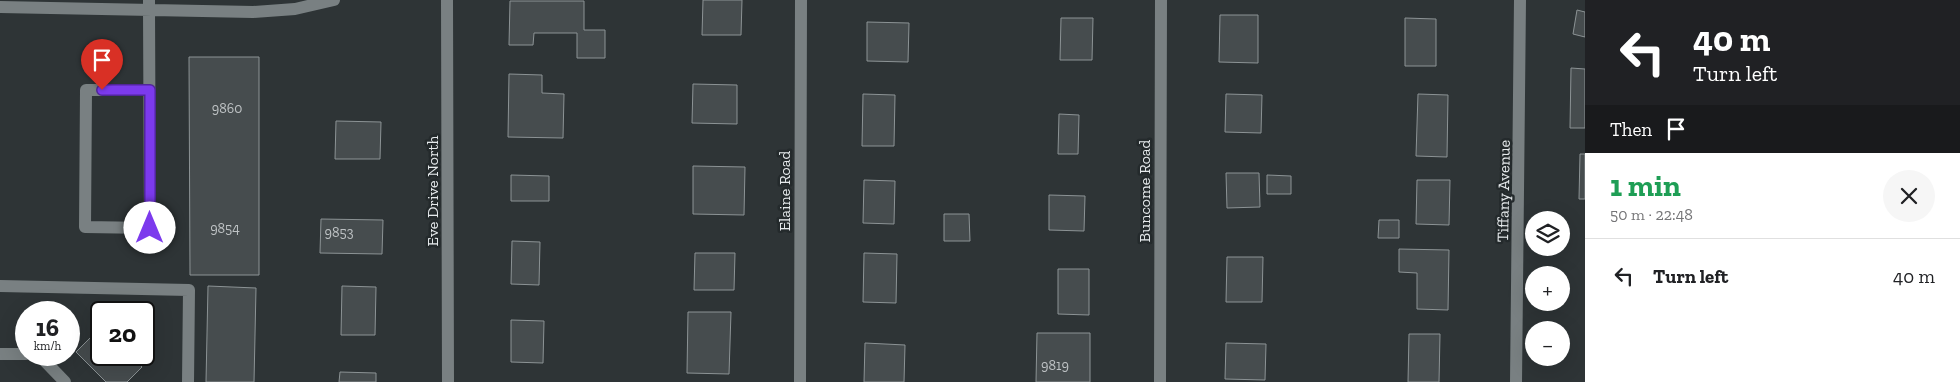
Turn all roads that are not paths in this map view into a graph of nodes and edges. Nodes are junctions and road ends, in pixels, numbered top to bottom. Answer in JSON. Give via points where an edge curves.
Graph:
{"nodes":[{"id":1,"x":334,"y":0,"type":"edge"},
{"id":2,"x":446,"y":0,"type":"edge"},
{"id":3,"x":801,"y":0,"type":"edge"},
{"id":4,"x":1161,"y":0,"type":"edge"},
{"id":5,"x":1520,"y":0,"type":"edge"},
{"id":6,"x":149,"y":5,"type":"edge"},
{"id":7,"x":0,"y":7,"type":"edge"},
{"id":8,"x":150,"y":90,"type":"junction"},
{"id":9,"x":0,"y":286,"type":"edge"},
{"id":10,"x":0,"y":354,"type":"edge"},
{"id":11,"x":15,"y":354,"type":"edge"},
{"id":12,"x":50,"y":366,"type":"edge"},
{"id":13,"x":65,"y":382,"type":"edge"},
{"id":14,"x":188,"y":382,"type":"edge"},
{"id":15,"x":448,"y":382,"type":"edge"},
{"id":16,"x":800,"y":382,"type":"edge"},
{"id":17,"x":1160,"y":382,"type":"edge"},
{"id":18,"x":1516,"y":382,"type":"edge"}],
"edges":[{"from":1,"to":6,"type":"street","via":[[295,9],[253,12]]},
{"from":2,"to":15,"type":"street","name":"Eve Drive North"},
{"from":3,"to":16,"type":"street","name":"Elaine Road"},
{"from":4,"to":17,"type":"street","name":"Buncome Road"},
{"from":5,"to":18,"type":"street","name":"Tiffany Avenue"},
{"from":6,"to":7,"type":"street"},
{"from":6,"to":8,"type":"street"},
{"from":8,"to":8,"type":"street","via":[[150,228],[85,227],[86,90]]},
{"from":9,"to":14,"type":"street","via":[[189,290]]},
{"from":10,"to":11,"type":"street"},
{"from":12,"to":13,"type":"street"}]}
